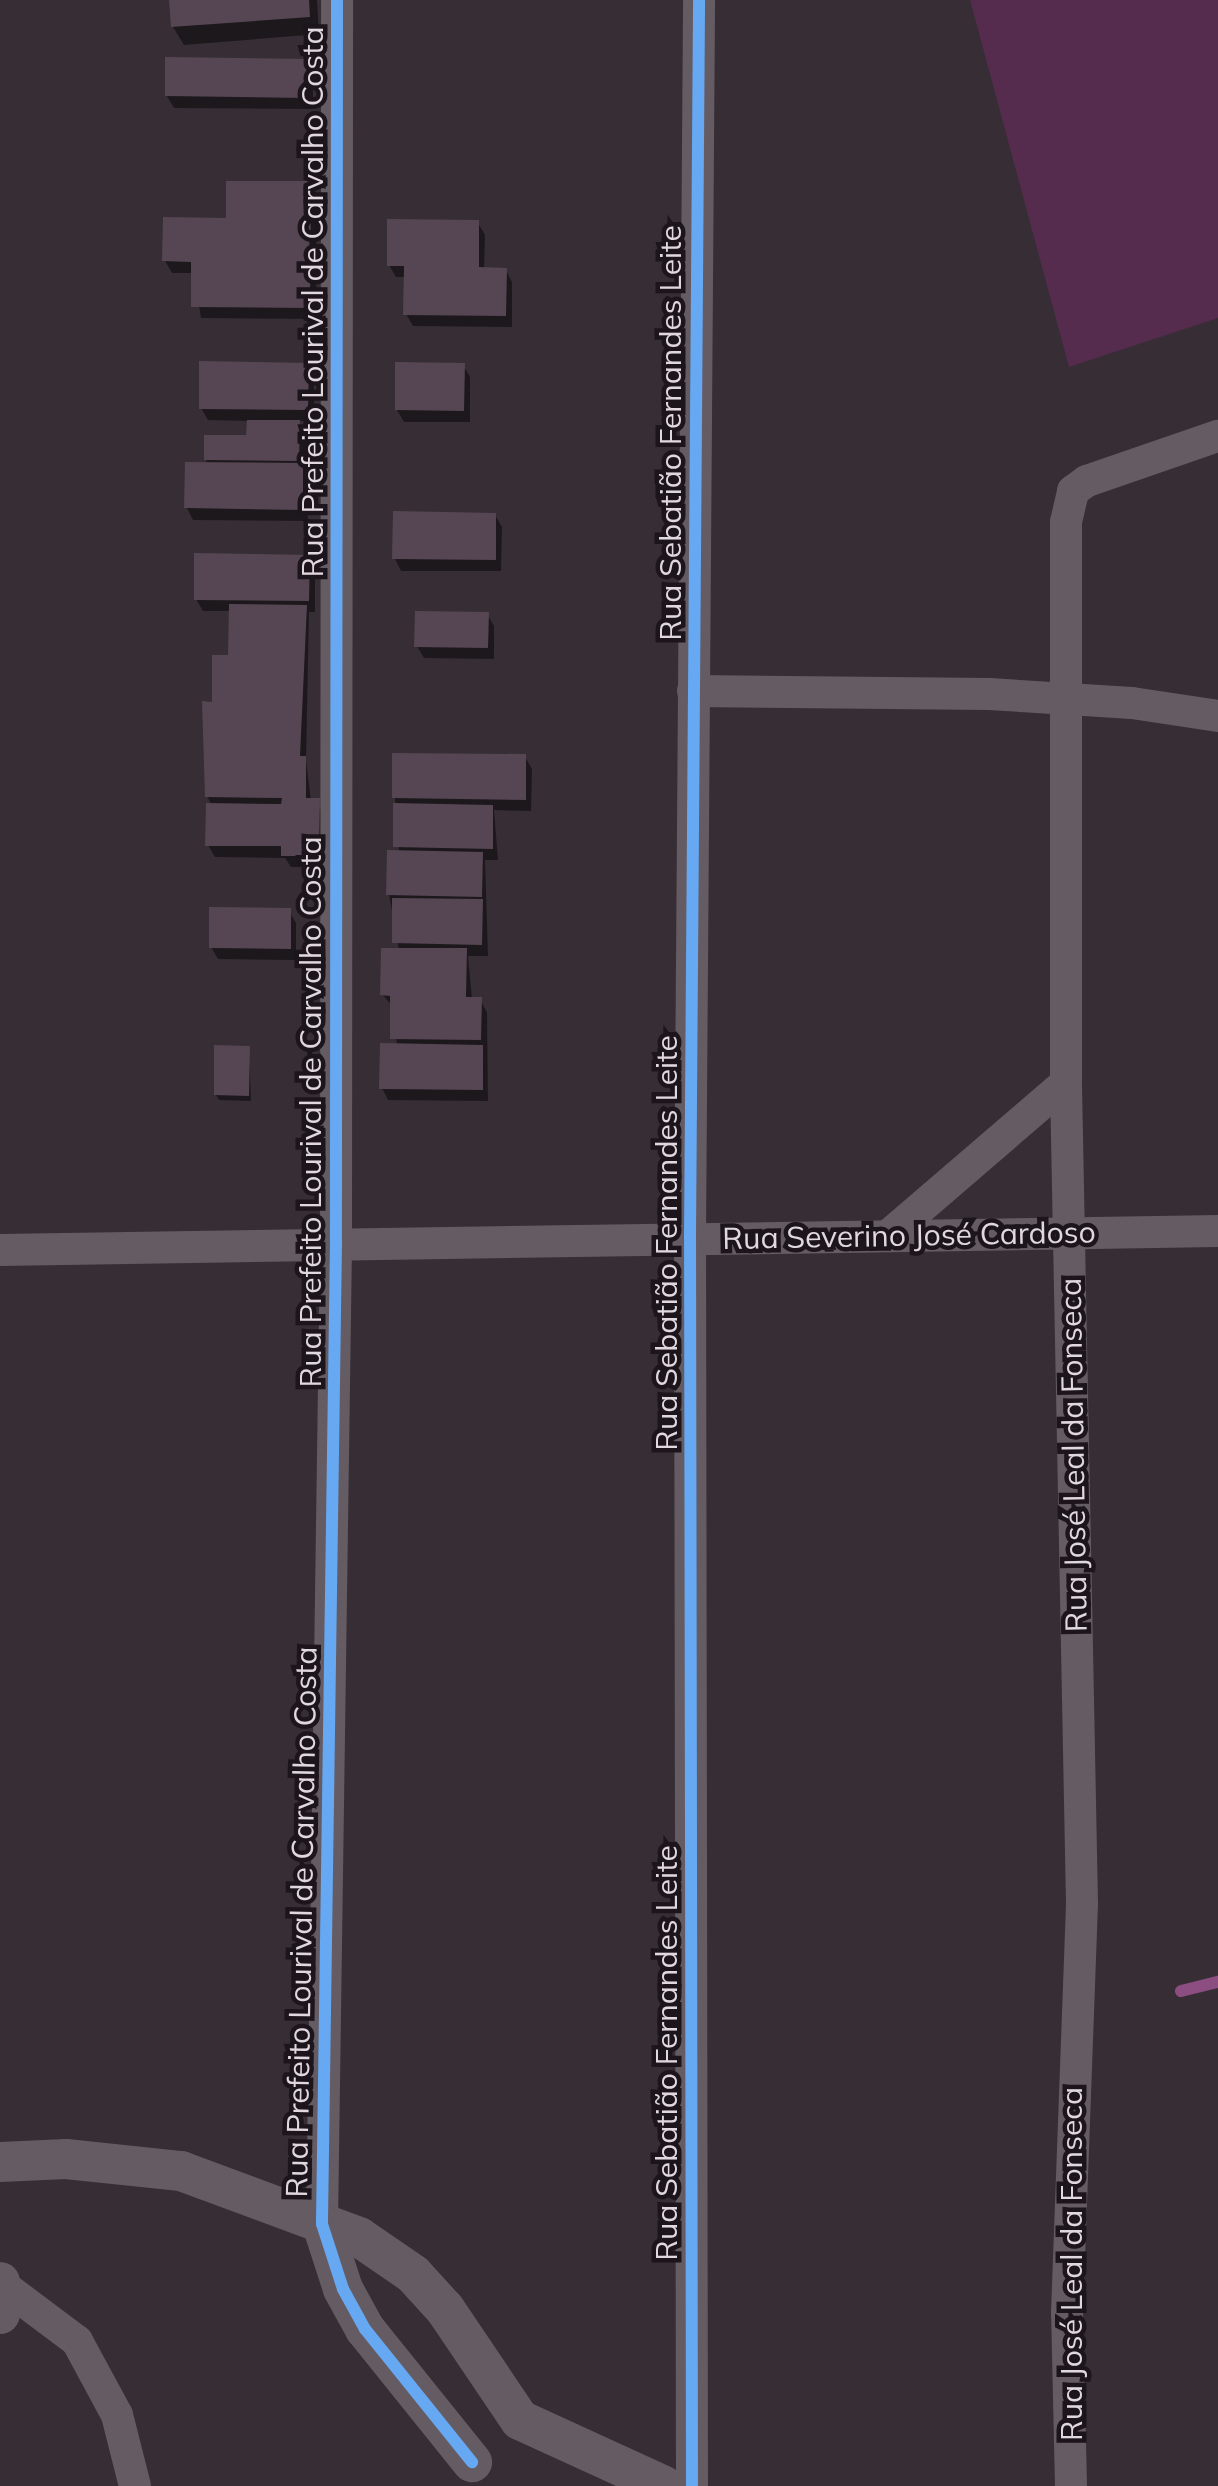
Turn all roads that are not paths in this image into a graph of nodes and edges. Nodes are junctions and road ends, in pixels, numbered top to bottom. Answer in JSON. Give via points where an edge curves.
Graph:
{"nodes":[{"id":1,"x":338,"y":0,"type":"edge"},
{"id":2,"x":699,"y":0,"type":"edge"},
{"id":3,"x":1218,"y":436,"type":"edge"},
{"id":4,"x":693,"y":691,"type":"junction"},
{"id":5,"x":1068,"y":703,"type":"junction"},
{"id":6,"x":1218,"y":716,"type":"edge"},
{"id":7,"x":1066,"y":1082,"type":"junction"},
{"id":8,"x":1218,"y":1231,"type":"edge"},
{"id":9,"x":1069,"y":1232,"type":"junction"},
{"id":10,"x":890,"y":1235,"type":"junction"},
{"id":11,"x":690,"y":1238,"type":"junction"},
{"id":12,"x":336,"y":1243,"type":"junction"},
{"id":13,"x":0,"y":1250,"type":"edge"},
{"id":14,"x":0,"y":2162,"type":"edge"},
{"id":15,"x":322,"y":2224,"type":"junction"},
{"id":16,"x":1,"y":2283,"type":"edge"},
{"id":17,"x":0,"y":2314,"type":"edge"},
{"id":18,"x":520,"y":2420,"type":"junction"},
{"id":19,"x":478,"y":2474,"type":"edge"},
{"id":20,"x":135,"y":2486,"type":"edge"},
{"id":21,"x":664,"y":2486,"type":"edge"},
{"id":22,"x":692,"y":2486,"type":"edge"},
{"id":23,"x":1071,"y":2486,"type":"edge"}],
"edges":[{"from":1,"to":12,"type":"street","name":"Rua Prefeito Lourival de Carvalho Costa"},
{"from":2,"to":4,"type":"street","name":"Rua Sebatião Fernandes Leite"},
{"from":3,"to":5,"type":"street","name":"Rua José Leal da Fonseca","via":[[1087,481],[1068,502]]},
{"from":4,"to":5,"type":"street","via":[[989,694]]},
{"from":4,"to":11,"type":"street","name":"Rua Sebatião Fernandes Leite"},
{"from":5,"to":6,"type":"street","via":[[1132,703]]},
{"from":5,"to":7,"type":"street","name":"Rua José Leal da Fonseca"},
{"from":7,"to":9,"type":"street","name":"Rua José Leal da Fonseca"},
{"from":7,"to":10,"type":"street"},
{"from":8,"to":9,"type":"street","name":"Rua Severino José Cardoso"},
{"from":9,"to":10,"type":"street","name":"Rua Severino José Cardoso"},
{"from":9,"to":23,"type":"street","name":"Rua José Leal da Fonseca","via":[[1082,1904],[1067,2313]]},
{"from":10,"to":11,"type":"street","name":"Rua Severino José Cardoso"},
{"from":11,"to":12,"type":"street","name":"Rua Severino José Cardoso"},
{"from":11,"to":22,"type":"street","name":"Rua Sebatião Fernandes Leite"},
{"from":12,"to":13,"type":"street","name":"Rua Severino José Cardoso"},
{"from":12,"to":15,"type":"street","name":"Rua Prefeito Lourival de Carvalho Costa"},
{"from":14,"to":15,"type":"street","via":[[66,2159],[181,2171]]},
{"from":15,"to":18,"type":"street","via":[[378,2247],[412,2274],[445,2309]]},
{"from":15,"to":19,"type":"street","via":[[343,2289],[365,2329]]},
{"from":16,"to":17,"type":"street"},
{"from":16,"to":20,"type":"street","via":[[77,2341],[117,2414]]},
{"from":18,"to":19,"type":"street"},
{"from":18,"to":21,"type":"street"}]}
